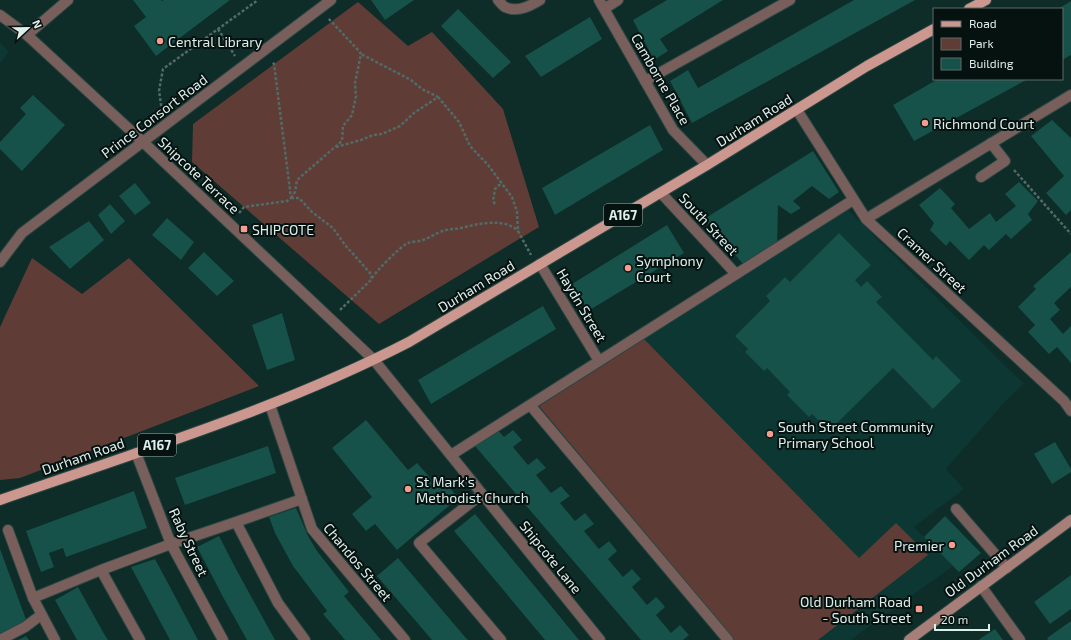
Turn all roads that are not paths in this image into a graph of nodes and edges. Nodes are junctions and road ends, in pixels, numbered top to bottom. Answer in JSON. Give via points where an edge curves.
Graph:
{"nodes":[{"id":1,"x":68,"y":0,"type":"edge"},
{"id":2,"x":331,"y":0,"type":"edge"},
{"id":3,"x":498,"y":0,"type":"edge"},
{"id":4,"x":540,"y":0,"type":"edge"},
{"id":5,"x":618,"y":0,"type":"edge"},
{"id":6,"x":790,"y":0,"type":"edge"},
{"id":7,"x":986,"y":0,"type":"edge"},
{"id":8,"x":601,"y":4,"type":"edge"},
{"id":9,"x":971,"y":8,"type":"edge"},
{"id":10,"x":0,"y":15,"type":"edge"},
{"id":11,"x":933,"y":30,"type":"edge"},
{"id":12,"x":27,"y":35,"type":"junction"},
{"id":13,"x":645,"y":81,"type":"junction"},
{"id":14,"x":1071,"y":95,"type":"edge"},
{"id":15,"x":797,"y":110,"type":"junction"},
{"id":16,"x":143,"y":142,"type":"junction"},
{"id":17,"x":991,"y":143,"type":"junction"},
{"id":18,"x":707,"y":165,"type":"junction"},
{"id":19,"x":981,"y":177,"type":"dead end"},
{"id":20,"x":661,"y":193,"type":"junction"},
{"id":21,"x":853,"y":200,"type":"junction"},
{"id":22,"x":866,"y":219,"type":"junction"},
{"id":23,"x":0,"y":262,"type":"edge"},
{"id":24,"x":539,"y":265,"type":"junction"},
{"id":25,"x":736,"y":274,"type":"junction"},
{"id":26,"x":374,"y":360,"type":"junction"},
{"id":27,"x":599,"y":361,"type":"junction"},
{"id":28,"x":1068,"y":398,"type":"edge"},
{"id":29,"x":270,"y":405,"type":"junction"},
{"id":30,"x":530,"y":405,"type":"junction"},
{"id":31,"x":1071,"y":411,"type":"edge"},
{"id":32,"x":136,"y":453,"type":"junction"},
{"id":33,"x":451,"y":455,"type":"junction"},
{"id":34,"x":482,"y":494,"type":"junction"},
{"id":35,"x":302,"y":499,"type":"junction"},
{"id":36,"x":0,"y":500,"type":"edge"},
{"id":37,"x":956,"y":509,"type":"dead end"},
{"id":38,"x":1071,"y":520,"type":"edge"},
{"id":39,"x":236,"y":522,"type":"junction"},
{"id":40,"x":8,"y":530,"type":"dead end"},
{"id":41,"x":171,"y":544,"type":"junction"},
{"id":42,"x":1007,"y":568,"type":"junction"},
{"id":43,"x":101,"y":570,"type":"junction"},
{"id":44,"x":981,"y":586,"type":"junction"},
{"id":45,"x":33,"y":598,"type":"junction"},
{"id":46,"x":41,"y":615,"type":"junction"},
{"id":47,"x":0,"y":640,"type":"edge"},
{"id":48,"x":55,"y":640,"type":"edge"},
{"id":49,"x":140,"y":640,"type":"edge"},
{"id":50,"x":223,"y":640,"type":"edge"},
{"id":51,"x":305,"y":640,"type":"edge"},
{"id":52,"x":405,"y":640,"type":"edge"},
{"id":53,"x":501,"y":640,"type":"edge"},
{"id":54,"x":600,"y":640,"type":"edge"},
{"id":55,"x":728,"y":640,"type":"edge"},
{"id":56,"x":909,"y":640,"type":"edge"},
{"id":57,"x":1020,"y":640,"type":"edge"}],
"edges":[{"from":1,"to":12,"type":"street"},
{"from":2,"to":16,"type":"street","name":"Prince Consort Road"},
{"from":3,"to":4,"type":"street","via":[[505,7],[519,10]]},
{"from":5,"to":8,"type":"street"},
{"from":6,"to":13,"type":"street"},
{"from":7,"to":9,"type":"main road"},
{"from":8,"to":13,"type":"street","name":"Camborne Place"},
{"from":10,"to":12,"type":"street","name":"Shipcote Terrace"},
{"from":11,"to":15,"type":"main road","name":"Durham Road","number":"A167","via":[[867,66]]},
{"from":12,"to":16,"type":"street","name":"Shipcote Terrace"},
{"from":13,"to":18,"type":"street","name":"Camborne Place","via":[[673,130]]},
{"from":14,"to":17,"type":"street"},
{"from":15,"to":18,"type":"main road","name":"Durham Road","number":"A167"},
{"from":15,"to":21,"type":"street","name":"Cramer Street"},
{"from":16,"to":23,"type":"street","name":"Prince Consort Road","via":[[22,233]]},
{"from":16,"to":26,"type":"street","name":"Shipcote Terrace"},
{"from":17,"to":19,"type":"street","via":[[1006,161]]},
{"from":17,"to":22,"type":"street"},
{"from":18,"to":20,"type":"main road","name":"Durham Road","number":"A167"},
{"from":20,"to":24,"type":"main road","name":"Durham Road","number":"A167"},
{"from":20,"to":25,"type":"street","name":"South Street"},
{"from":21,"to":22,"type":"street","name":"Cramer Street"},
{"from":21,"to":25,"type":"street"},
{"from":22,"to":28,"type":"street","name":"Cramer Street"},
{"from":24,"to":26,"type":"main road","name":"Durham Road","number":"A167"},
{"from":24,"to":27,"type":"street","name":"Haydn Street"},
{"from":25,"to":27,"type":"street"},
{"from":26,"to":29,"type":"main road","name":"Durham Road","number":"A167"},
{"from":26,"to":33,"type":"street","name":"Shipcote Lane"},
{"from":27,"to":30,"type":"street"},
{"from":28,"to":31,"type":"street","name":"Cramer Street"},
{"from":29,"to":32,"type":"main road","name":"Durham Road","number":"A167"},
{"from":29,"to":35,"type":"street","name":"Chandos Street"},
{"from":30,"to":33,"type":"street"},
{"from":30,"to":55,"type":"street"},
{"from":32,"to":36,"type":"main road","name":"Durham Road","number":"A167"},
{"from":32,"to":41,"type":"street","name":"Raby Street"},
{"from":33,"to":34,"type":"street","name":"Shipcote Lane"},
{"from":34,"to":53,"type":"street","via":[[419,543]]},
{"from":34,"to":54,"type":"street","name":"Shipcote Lane"},
{"from":35,"to":39,"type":"street"},
{"from":35,"to":52,"type":"street","name":"Chandos Street","via":[[312,529]]},
{"from":37,"to":42,"type":"street"},
{"from":38,"to":42,"type":"main road","name":"Old Durham Road"},
{"from":39,"to":41,"type":"street"},
{"from":39,"to":51,"type":"street","via":[[278,603]]},
{"from":40,"to":45,"type":"street"},
{"from":41,"to":43,"type":"street"},
{"from":41,"to":50,"type":"street","name":"Raby Street"},
{"from":42,"to":44,"type":"main road","name":"Old Durham Road"},
{"from":43,"to":45,"type":"street"},
{"from":43,"to":49,"type":"street"},
{"from":44,"to":56,"type":"main road","name":"Old Durham Road"},
{"from":44,"to":57,"type":"street"},
{"from":45,"to":46,"type":"street"},
{"from":46,"to":47,"type":"street"},
{"from":46,"to":48,"type":"street"}]}
